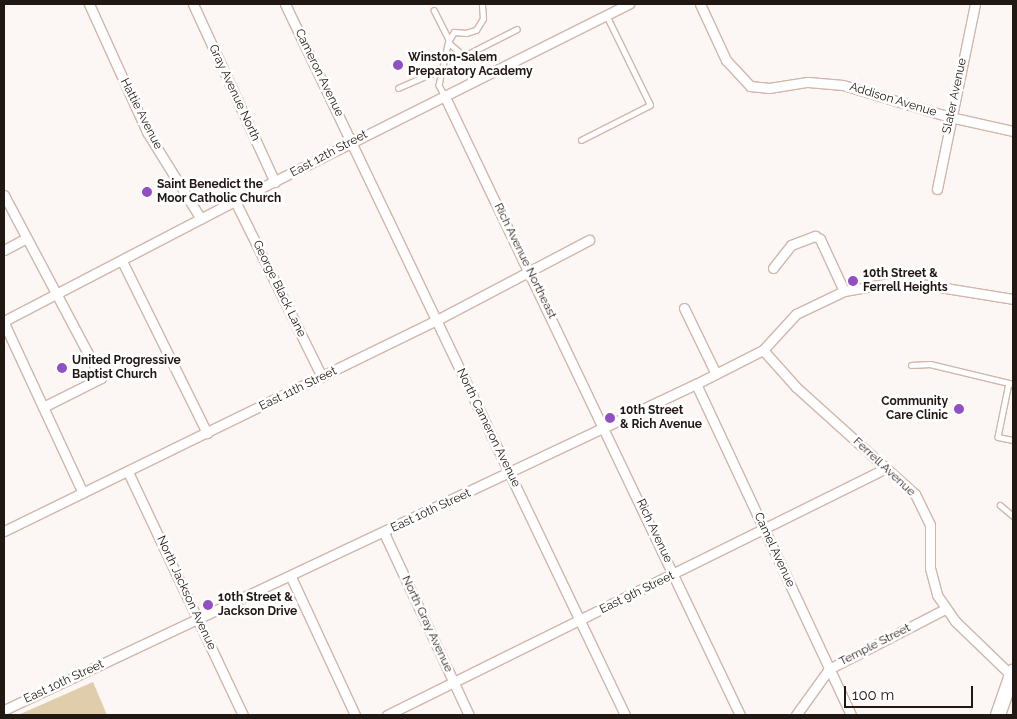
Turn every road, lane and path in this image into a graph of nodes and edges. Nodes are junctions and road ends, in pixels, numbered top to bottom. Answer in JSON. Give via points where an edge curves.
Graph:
{"nodes":[{"id":1,"x":89,"y":4,"type":"edge"},
{"id":2,"x":193,"y":4,"type":"edge"},
{"id":3,"x":285,"y":4,"type":"edge"},
{"id":4,"x":482,"y":4,"type":"edge"},
{"id":5,"x":628,"y":4,"type":"edge"},
{"id":6,"x":700,"y":4,"type":"edge"},
{"id":7,"x":974,"y":4,"type":"edge"},
{"id":8,"x":434,"y":10,"type":"dead end"},
{"id":9,"x":611,"y":10,"type":"edge"},
{"id":10,"x":517,"y":29,"type":"dead end"},
{"id":11,"x":449,"y":41,"type":"junction"},
{"id":12,"x":444,"y":68,"type":"junction"},
{"id":13,"x":398,"y":88,"type":"dead end"},
{"id":14,"x":444,"y":94,"type":"junction"},
{"id":15,"x":950,"y":117,"type":"junction"},
{"id":16,"x":1013,"y":131,"type":"edge"},
{"id":17,"x":581,"y":140,"type":"dead end"},
{"id":18,"x":352,"y":141,"type":"junction"},
{"id":19,"x":275,"y":182,"type":"junction"},
{"id":20,"x":937,"y":189,"type":"dead end"},
{"id":21,"x":4,"y":195,"type":"edge"},
{"id":22,"x":235,"y":201,"type":"junction"},
{"id":23,"x":201,"y":219,"type":"junction"},
{"id":24,"x":25,"y":239,"type":"junction"},
{"id":25,"x":588,"y":240,"type":"dead end"},
{"id":26,"x":4,"y":250,"type":"edge"},
{"id":27,"x":122,"y":261,"type":"junction"},
{"id":28,"x":773,"y":268,"type":"dead end"},
{"id":29,"x":530,"y":272,"type":"junction"},
{"id":30,"x":844,"y":292,"type":"junction"},
{"id":31,"x":56,"y":294,"type":"junction"},
{"id":32,"x":1013,"y":299,"type":"edge"},
{"id":33,"x":684,"y":308,"type":"dead end"},
{"id":34,"x":437,"y":320,"type":"junction"},
{"id":35,"x":4,"y":322,"type":"edge"},
{"id":36,"x":763,"y":350,"type":"junction"},
{"id":37,"x":911,"y":365,"type":"dead end"},
{"id":38,"x":716,"y":374,"type":"junction"},
{"id":39,"x":322,"y":377,"type":"junction"},
{"id":40,"x":1011,"y":383,"type":"edge"},
{"id":41,"x":696,"y":384,"type":"junction"},
{"id":42,"x":43,"y":407,"type":"junction"},
{"id":43,"x":606,"y":428,"type":"junction"},
{"id":44,"x":207,"y":433,"type":"junction"},
{"id":45,"x":1013,"y":440,"type":"edge"},
{"id":46,"x":886,"y":468,"type":"junction"},
{"id":47,"x":128,"y":472,"type":"junction"},
{"id":48,"x":510,"y":475,"type":"junction"},
{"id":49,"x":83,"y":493,"type":"junction"},
{"id":50,"x":1000,"y":505,"type":"dead end"},
{"id":51,"x":1013,"y":516,"type":"edge"},
{"id":52,"x":764,"y":529,"type":"junction"},
{"id":53,"x":4,"y":531,"type":"edge"},
{"id":54,"x":384,"y":533,"type":"junction"},
{"id":55,"x":675,"y":575,"type":"junction"},
{"id":56,"x":291,"y":577,"type":"junction"},
{"id":57,"x":945,"y":609,"type":"junction"},
{"id":58,"x":198,"y":620,"type":"junction"},
{"id":59,"x":581,"y":621,"type":"junction"},
{"id":60,"x":829,"y":669,"type":"junction"},
{"id":61,"x":1013,"y":675,"type":"edge"},
{"id":62,"x":454,"y":682,"type":"junction"},
{"id":63,"x":4,"y":710,"type":"edge"},
{"id":64,"x":243,"y":715,"type":"edge"},
{"id":65,"x":355,"y":715,"type":"edge"},
{"id":66,"x":387,"y":715,"type":"edge"},
{"id":67,"x":469,"y":715,"type":"edge"},
{"id":68,"x":625,"y":715,"type":"edge"},
{"id":69,"x":740,"y":715,"type":"edge"},
{"id":70,"x":796,"y":715,"type":"edge"},
{"id":71,"x":851,"y":715,"type":"edge"},
{"id":72,"x":998,"y":715,"type":"edge"}],
"edges":[{"from":1,"to":23,"type":"street","name":"Hattie Avenue","via":[[148,132]]},
{"from":2,"to":19,"type":"street","name":"Gray Avenue North"},
{"from":3,"to":18,"type":"street","name":"Cameron Avenue"},
{"from":4,"to":11,"type":"lane","via":[[483,19],[476,30],[454,32]]},
{"from":5,"to":9,"type":"street","name":"East 12th Street"},
{"from":6,"to":15,"type":"street","name":"Addison Avenue","via":[[726,60],[750,86],[770,88],[808,82],[843,85]]},
{"from":7,"to":15,"type":"street","name":"Slater Avenue"},
{"from":8,"to":11,"type":"lane"},
{"from":9,"to":14,"type":"street","name":"East 12th Street"},
{"from":9,"to":17,"type":"lane","via":[[650,105]]},
{"from":10,"to":11,"type":"lane","via":[[464,56]]},
{"from":11,"to":12,"type":"lane"},
{"from":12,"to":13,"type":"lane"},
{"from":12,"to":14,"type":"lane","via":[[439,84]]},
{"from":14,"to":18,"type":"street","name":"East 12th Street"},
{"from":14,"to":29,"type":"street","name":"Rich Avenue Northeast"},
{"from":15,"to":16,"type":"street","name":"Addison Avenue"},
{"from":15,"to":20,"type":"street","name":"Slater Avenue"},
{"from":18,"to":19,"type":"street","name":"East 12th Street"},
{"from":18,"to":34,"type":"street","name":"North Cameron Avenue"},
{"from":19,"to":22,"type":"street","name":"East 12th Street"},
{"from":21,"to":24,"type":"street"},
{"from":22,"to":23,"type":"street","name":"East 12th Street"},
{"from":22,"to":39,"type":"street","name":"George Black Lane"},
{"from":23,"to":27,"type":"street","name":"East 12th Street"},
{"from":24,"to":26,"type":"street"},
{"from":24,"to":31,"type":"street"},
{"from":25,"to":29,"type":"street","name":"East 11th Street"},
{"from":27,"to":31,"type":"street","name":"East 12th Street"},
{"from":27,"to":44,"type":"street"},
{"from":28,"to":30,"type":"street","via":[[791,245],[815,236],[820,239]]},
{"from":29,"to":34,"type":"street","name":"East 11th Street"},
{"from":29,"to":43,"type":"street","name":"Rich Avenue Northeast"},
{"from":30,"to":32,"type":"street","name":"East 10th Street","via":[[890,281]]},
{"from":30,"to":36,"type":"street","name":"East 10th Street","via":[[796,314]]},
{"from":31,"to":35,"type":"street","name":"East 12th Street"},
{"from":31,"to":42,"type":"street","via":[[101,378]]},
{"from":33,"to":38,"type":"street"},
{"from":34,"to":39,"type":"street","name":"East 11th Street"},
{"from":34,"to":48,"type":"street","name":"North Cameron Avenue"},
{"from":35,"to":42,"type":"street"},
{"from":36,"to":38,"type":"street","name":"East 10th Street"},
{"from":36,"to":46,"type":"street","name":"Ferrell Avenue","via":[[796,387]]},
{"from":37,"to":40,"type":"lane","via":[[930,364]]},
{"from":38,"to":41,"type":"street","name":"East 10th Street"},
{"from":39,"to":44,"type":"street","name":"East 11th Street"},
{"from":40,"to":45,"type":"lane","via":[[998,437]]},
{"from":41,"to":43,"type":"street","name":"East 10th Street"},
{"from":41,"to":52,"type":"street","name":"Camel Avenue"},
{"from":42,"to":49,"type":"street"},
{"from":43,"to":48,"type":"street","name":"East 10th Street"},
{"from":43,"to":55,"type":"street","name":"Rich Avenue"},
{"from":44,"to":47,"type":"street","name":"East 11th Street"},
{"from":46,"to":52,"type":"street","name":"East 9th Street"},
{"from":46,"to":57,"type":"street","name":"Ferrell Avenue","via":[[915,494],[926,514],[933,584]]},
{"from":47,"to":49,"type":"street","name":"East 11th Street"},
{"from":47,"to":58,"type":"street","name":"North Jackson Avenue"},
{"from":48,"to":54,"type":"street","name":"East 10th Street"},
{"from":48,"to":59,"type":"street","name":"North Cameron Avenue"},
{"from":49,"to":53,"type":"street","name":"East 11th Street"},
{"from":50,"to":51,"type":"lane"},
{"from":52,"to":55,"type":"street","name":"East 9th Street"},
{"from":52,"to":60,"type":"street","name":"Camel Avenue"},
{"from":54,"to":56,"type":"street","name":"East 10th Street"},
{"from":54,"to":62,"type":"street","name":"North Gray Avenue"},
{"from":55,"to":59,"type":"street","name":"East 9th Street"},
{"from":55,"to":69,"type":"street","name":"Rich Avenue"},
{"from":56,"to":58,"type":"street","name":"East 10th Street"},
{"from":56,"to":65,"type":"street"},
{"from":57,"to":60,"type":"street","name":"Temple Street"},
{"from":57,"to":61,"type":"street","name":"Ferrell Avenue"},
{"from":58,"to":63,"type":"street","name":"East 10th Street"},
{"from":58,"to":64,"type":"street","name":"North Jackson Avenue"},
{"from":59,"to":62,"type":"street","name":"East 9th Street"},
{"from":59,"to":68,"type":"street","name":"North Cameron Avenue"},
{"from":60,"to":70,"type":"street","name":"Temple Street"},
{"from":60,"to":71,"type":"street","name":"Camel Avenue"},
{"from":61,"to":72,"type":"main road"},
{"from":62,"to":66,"type":"street","name":"East 9th Street"},
{"from":62,"to":67,"type":"street","name":"North Gray Avenue"}]}
